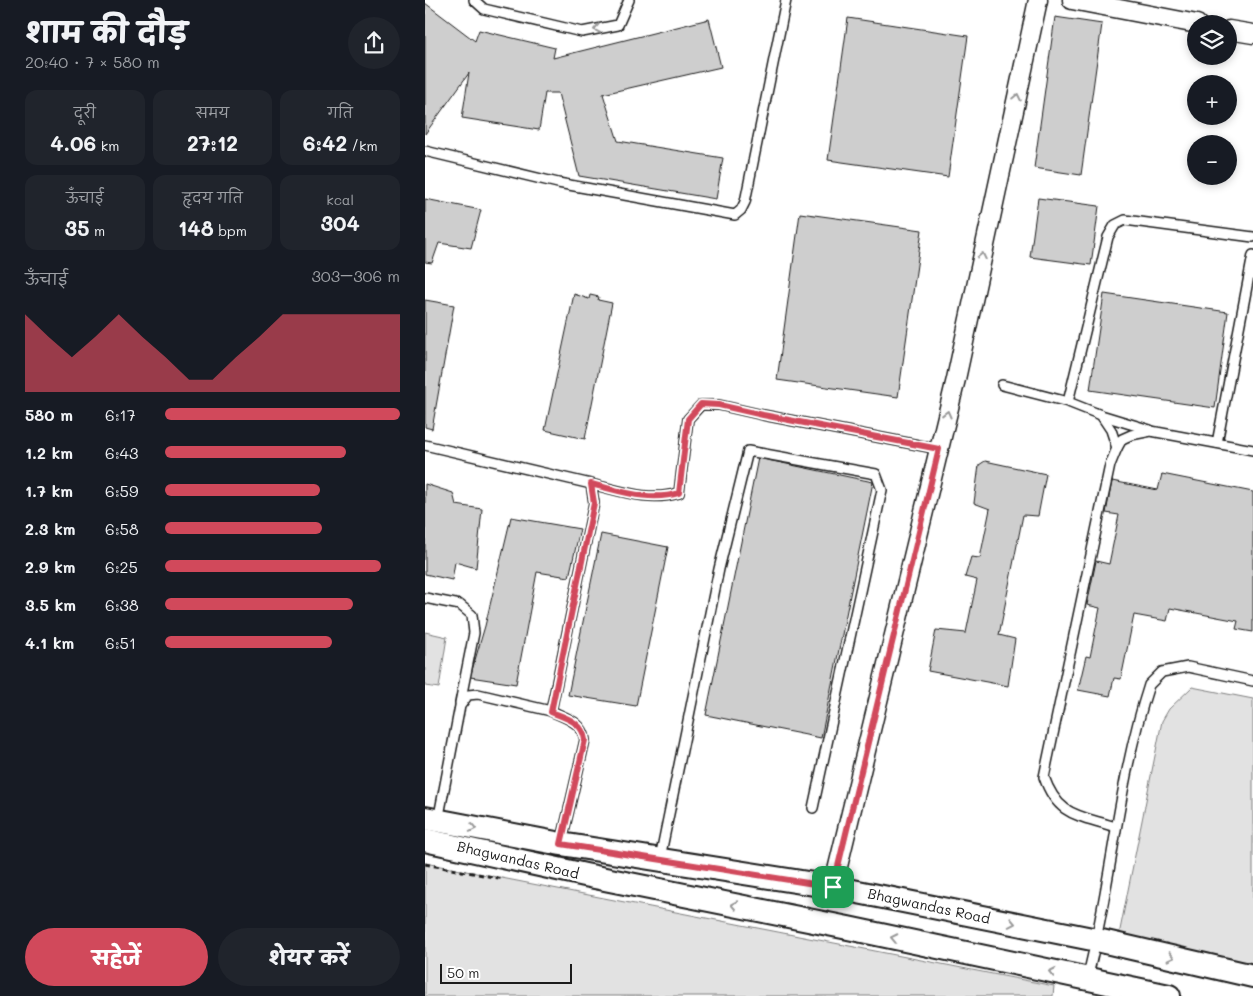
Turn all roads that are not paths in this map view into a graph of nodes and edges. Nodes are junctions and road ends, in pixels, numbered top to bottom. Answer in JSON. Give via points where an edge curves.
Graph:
{"nodes":[{"id":1,"x":474,"y":0,"type":"edge"},
{"id":2,"x":629,"y":0,"type":"edge"},
{"id":3,"x":786,"y":0,"type":"edge"},
{"id":4,"x":1038,"y":0,"type":"edge"},
{"id":5,"x":1072,"y":0,"type":"edge"},
{"id":6,"x":1119,"y":4,"type":"edge"},
{"id":7,"x":1187,"y":21,"type":"edge"},
{"id":8,"x":1237,"y":31,"type":"edge"},
{"id":9,"x":1253,"y":33,"type":"edge"},
{"id":10,"x":425,"y":151,"type":"edge"},
{"id":11,"x":1253,"y":236,"type":"edge"},
{"id":12,"x":1253,"y":255,"type":"edge"},
{"id":13,"x":1002,"y":385,"type":"dead end"},
{"id":14,"x":1069,"y":402,"type":"junction"},
{"id":15,"x":1101,"y":415,"type":"junction"},
{"id":16,"x":1151,"y":430,"type":"junction"},
{"id":17,"x":1217,"y":443,"type":"junction"},
{"id":18,"x":425,"y":446,"type":"edge"},
{"id":19,"x":1117,"y":448,"type":"junction"},
{"id":20,"x":939,"y":449,"type":"junction"},
{"id":21,"x":1253,"y":450,"type":"edge"},
{"id":22,"x":591,"y":484,"type":"junction"},
{"id":23,"x":425,"y":598,"type":"edge"},
{"id":24,"x":1253,"y":681,"type":"edge"},
{"id":25,"x":459,"y":706,"type":"junction"},
{"id":26,"x":551,"y":712,"type":"junction"},
{"id":27,"x":813,"y":808,"type":"dead end"},
{"id":28,"x":432,"y":820,"type":"edge"},
{"id":29,"x":1115,"y":827,"type":"junction"},
{"id":30,"x":425,"y":840,"type":"edge"},
{"id":31,"x":561,"y":844,"type":"junction"},
{"id":32,"x":659,"y":860,"type":"junction"},
{"id":33,"x":833,"y":887,"type":"junction"},
{"id":34,"x":1097,"y":940,"type":"junction"},
{"id":35,"x":1253,"y":976,"type":"edge"},
{"id":36,"x":1087,"y":979,"type":"junction"},
{"id":37,"x":1118,"y":991,"type":"edge"},
{"id":38,"x":1169,"y":996,"type":"edge"}],
"edges":[{"from":2,"to":1,"type":"lane","one_way":true,"via":[[617,25],[581,32],[484,9]]},
{"from":3,"to":10,"type":"lane","via":[[745,202],[735,215],[558,183]]},
{"from":20,"to":4,"type":"street","one_way":true},
{"from":5,"to":6,"type":"street"},
{"from":6,"to":7,"type":"street"},
{"from":8,"to":9,"type":"street"},
{"from":11,"to":14,"type":"lane","via":[[1125,220],[1115,225],[1109,237]]},
{"from":12,"to":17,"type":"lane"},
{"from":13,"to":14,"type":"lane"},
{"from":14,"to":15,"type":"lane"},
{"from":15,"to":16,"type":"lane"},
{"from":15,"to":19,"type":"lane"},
{"from":16,"to":17,"type":"lane"},
{"from":16,"to":19,"type":"lane","via":[[1131,435]]},
{"from":17,"to":21,"type":"lane"},
{"from":18,"to":22,"type":"lane"},
{"from":19,"to":29,"type":"lane","via":[[1110,465],[1044,777],[1050,795],[1067,812]]},
{"from":20,"to":22,"type":"lane","via":[[701,404],[688,419],[679,493],[664,498],[646,497]]},
{"from":20,"to":33,"type":"street"},
{"from":22,"to":26,"type":"lane","via":[[594,503]]},
{"from":23,"to":25,"type":"lane","via":[[460,605],[473,615],[474,633]]},
{"from":24,"to":29,"type":"lane","via":[[1188,667],[1162,672],[1149,685]]},
{"from":25,"to":26,"type":"lane","via":[[468,695],[478,694]]},
{"from":25,"to":28,"type":"lane"},
{"from":26,"to":31,"type":"lane","via":[[577,724],[585,740]]},
{"from":27,"to":32,"type":"lane","via":[[882,490],[876,474],[748,450],[719,569]]},
{"from":28,"to":31,"type":"street","name":"Bhagwandas Road","one_way":true},
{"from":29,"to":34,"type":"lane"},
{"from":36,"to":30,"type":"street","name":"Bhagwandas Road","one_way":true},
{"from":31,"to":32,"type":"street","name":"Bhagwandas Road"},
{"from":32,"to":33,"type":"street","name":"Bhagwandas Road"},
{"from":33,"to":34,"type":"street","name":"Bhagwandas Road","one_way":true},
{"from":34,"to":35,"type":"street","name":"Bhagwandas Road","one_way":true},
{"from":34,"to":36,"type":"lane"},
{"from":36,"to":37,"type":"street","name":"Bhagwandas Road"},
{"from":37,"to":38,"type":"street","name":"Bhagwandas Road"}]}
